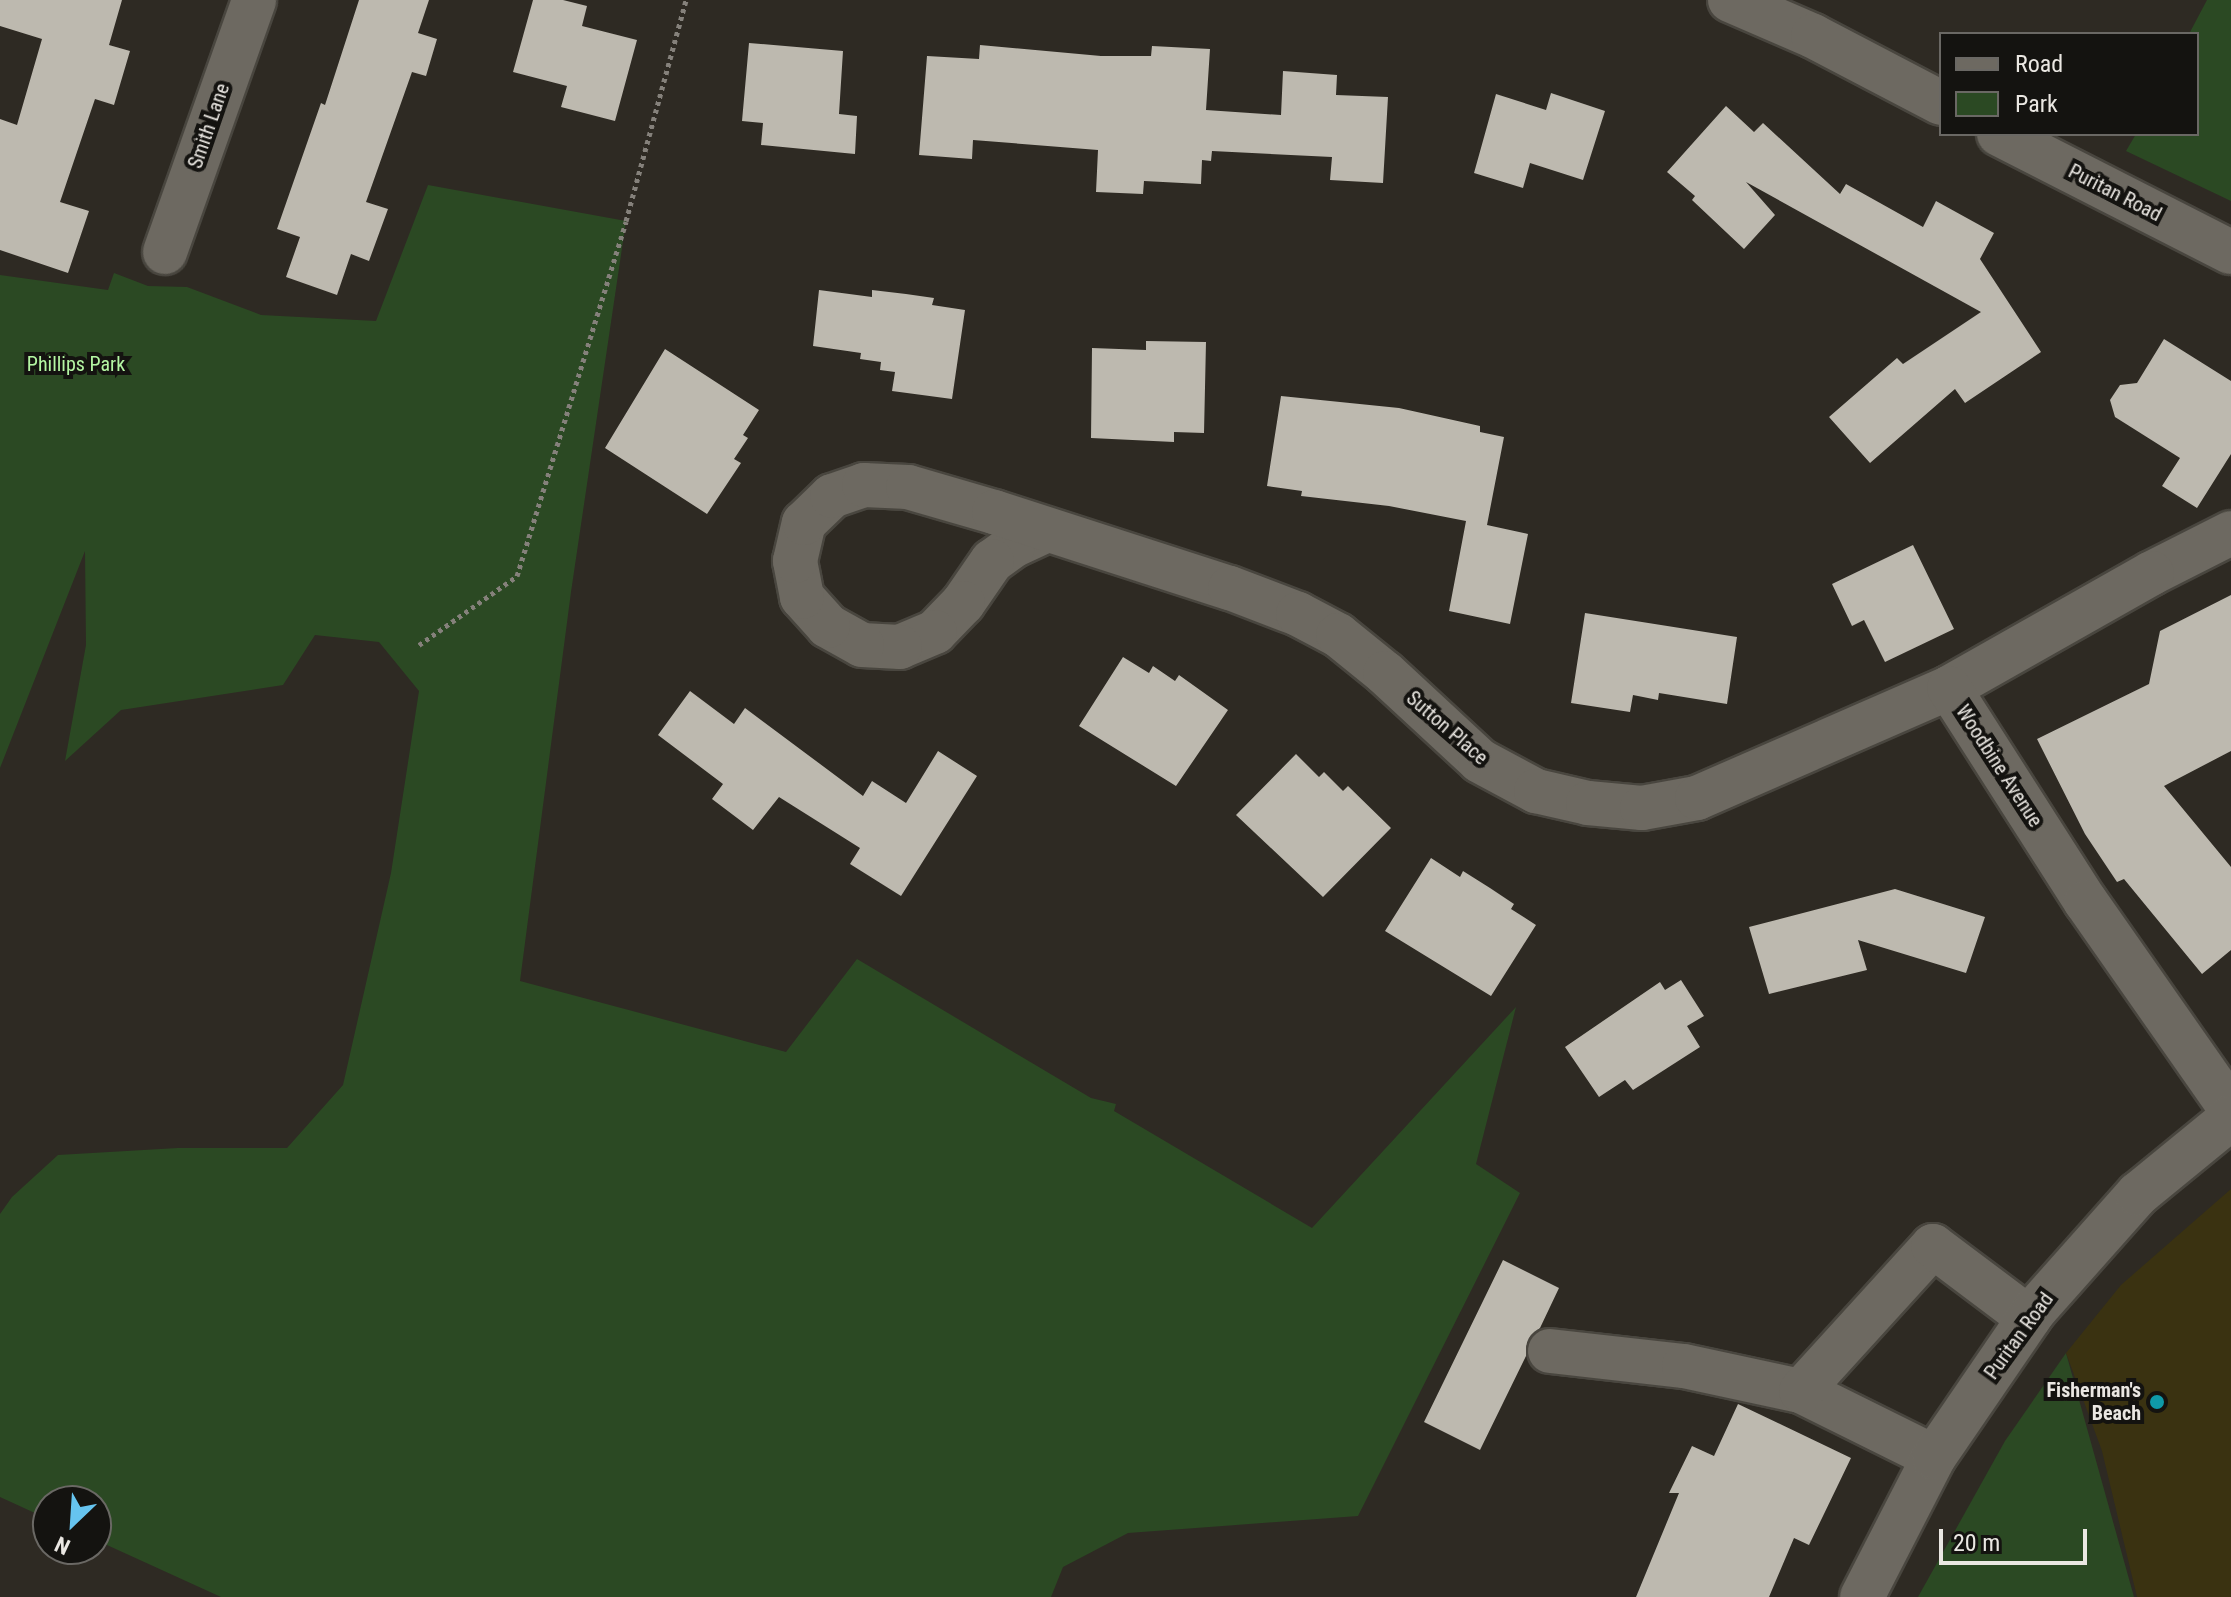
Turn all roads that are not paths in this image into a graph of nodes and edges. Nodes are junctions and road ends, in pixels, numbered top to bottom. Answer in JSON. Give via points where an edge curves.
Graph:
{"nodes":[{"id":1,"x":254,"y":0,"type":"edge"},
{"id":2,"x":1730,"y":0,"type":"edge"},
{"id":3,"x":1939,"y":102,"type":"edge"},
{"id":4,"x":2003,"y":136,"type":"edge"},
{"id":5,"x":165,"y":252,"type":"dead end"},
{"id":6,"x":2231,"y":252,"type":"edge"},
{"id":7,"x":1047,"y":530,"type":"junction"},
{"id":8,"x":2231,"y":533,"type":"edge"},
{"id":9,"x":1949,"y":688,"type":"junction"},
{"id":10,"x":2231,"y":1109,"type":"edge"},
{"id":11,"x":2231,"y":1118,"type":"edge"},
{"id":12,"x":2029,"y":1318,"type":"junction"},
{"id":13,"x":1550,"y":1351,"type":"dead end"},
{"id":14,"x":1801,"y":1391,"type":"junction"},
{"id":15,"x":1934,"y":1457,"type":"junction"},
{"id":16,"x":1862,"y":1597,"type":"edge"}],
"edges":[{"from":1,"to":5,"type":"street","name":"Smith Lane"},
{"from":2,"to":3,"type":"street","via":[[1813,36]]},
{"from":4,"to":6,"type":"street","name":"Puritan Road"},
{"from":7,"to":7,"type":"street","name":"Sutton Place","via":[[908,487],[864,485],[832,496],[804,523],[795,561],[802,597],[828,626],[862,645],[900,647],[935,632],[992,561]]},
{"from":7,"to":9,"type":"street","name":"Sutton Place","via":[[1298,614],[1338,635],[1480,761],[1536,791],[1588,803],[1642,808],[1697,798]]},
{"from":8,"to":9,"type":"street","name":"Woodbine Avenue"},
{"from":9,"to":10,"type":"street","name":"Woodbine Avenue","via":[[2086,902]]},
{"from":11,"to":12,"type":"street","name":"Puritan Road","via":[[2138,1194]]},
{"from":12,"to":14,"type":"street","via":[[1933,1246]]},
{"from":12,"to":15,"type":"street","name":"Puritan Road"},
{"from":13,"to":14,"type":"street","via":[[1684,1366]]},
{"from":14,"to":15,"type":"street"},
{"from":15,"to":16,"type":"street","name":"Puritan Road"}]}
